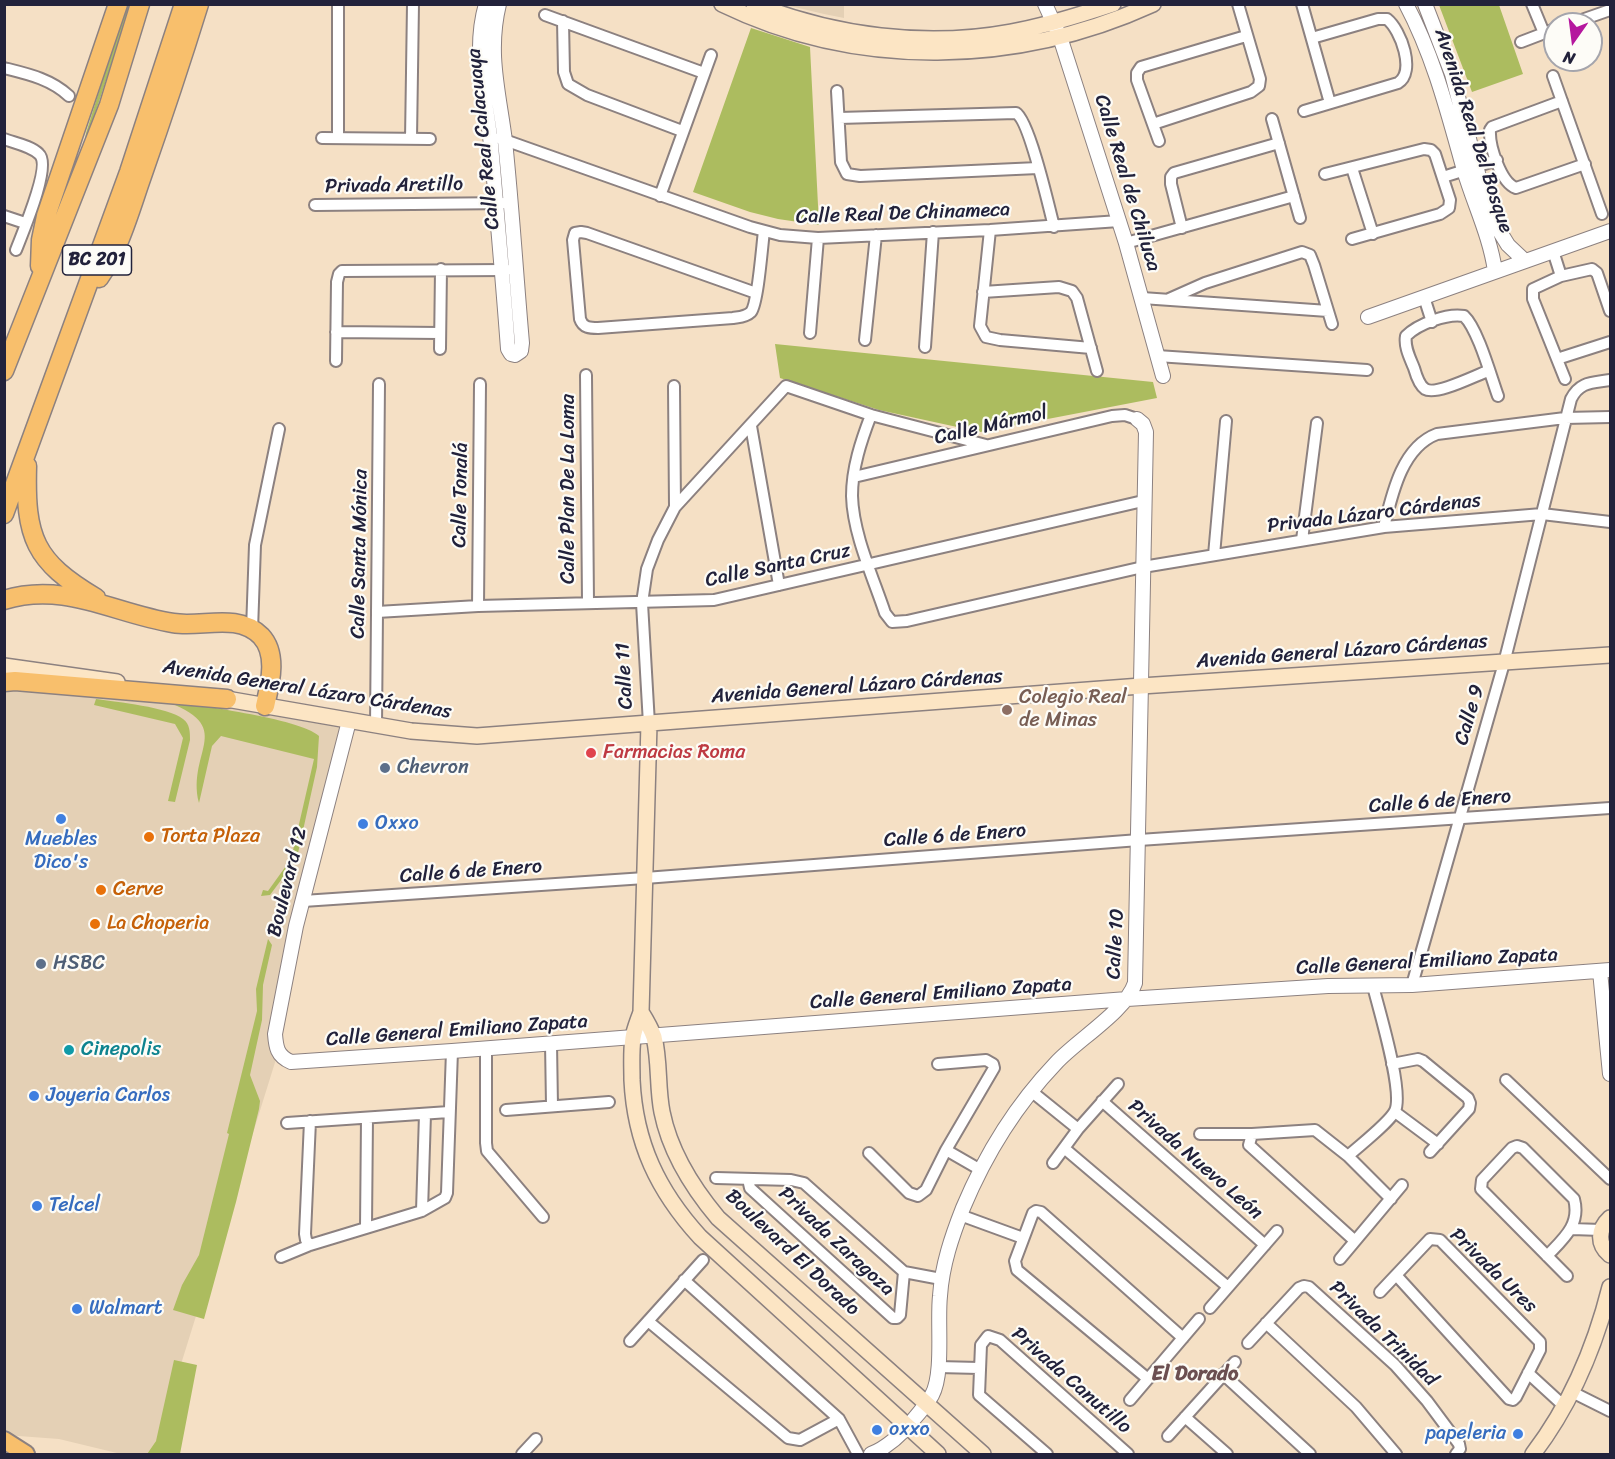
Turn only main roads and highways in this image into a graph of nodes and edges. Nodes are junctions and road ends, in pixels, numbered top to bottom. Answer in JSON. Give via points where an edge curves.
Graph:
{"nodes":[{"id":1,"x":140,"y":4,"type":"edge"},
{"id":2,"x":184,"y":4,"type":"edge"},
{"id":3,"x":199,"y":4,"type":"edge"},
{"id":4,"x":722,"y":4,"type":"edge"},
{"id":5,"x":754,"y":4,"type":"edge"},
{"id":6,"x":1153,"y":4,"type":"edge"},
{"id":7,"x":113,"y":8,"type":"edge"},
{"id":8,"x":1118,"y":9,"type":"edge"},
{"id":9,"x":39,"y":280,"type":"junction"},
{"id":10,"x":84,"y":295,"type":"junction"},
{"id":11,"x":4,"y":371,"type":"edge"},
{"id":12,"x":27,"y":453,"type":"junction"},
{"id":13,"x":4,"y":514,"type":"edge"},
{"id":14,"x":4,"y":600,"type":"edge"},
{"id":15,"x":106,"y":604,"type":"junction"},
{"id":16,"x":1611,"y":655,"type":"edge"},
{"id":17,"x":4,"y":666,"type":"edge"},
{"id":18,"x":4,"y":682,"type":"edge"},
{"id":19,"x":227,"y":699,"type":"junction"},
{"id":20,"x":265,"y":706,"type":"junction"},
{"id":21,"x":649,"y":724,"type":"junction"},
{"id":22,"x":641,"y":1012,"type":"junction"},
{"id":23,"x":653,"y":1035,"type":"joint"},
{"id":24,"x":1606,"y":1224,"type":"edge"},
{"id":25,"x":1611,"y":1255,"type":"edge"},
{"id":26,"x":1611,"y":1287,"type":"edge"},
{"id":27,"x":4,"y":1440,"type":"edge"},
{"id":28,"x":26,"y":1455,"type":"edge"},
{"id":29,"x":939,"y":1455,"type":"edge"},
{"id":30,"x":983,"y":1455,"type":"edge"},
{"id":31,"x":1533,"y":1455,"type":"edge"}],
"edges":[{"from":1,"to":9,"type":"highway","number":"BC 201","via":[[109,105]]},
{"from":2,"to":10,"type":"highway","number":"BC 201"},
{"from":3,"to":10,"type":"highway","via":[[114,252]]},
{"from":4,"to":8,"type":"main road","via":[[805,35],[863,47],[924,53],[999,49],[1060,37]]},
{"from":5,"to":8,"type":"main road","via":[[851,32],[920,39],[1000,34]]},
{"from":6,"to":8,"type":"main road"},
{"from":7,"to":9,"type":"highway","via":[[46,216]]},
{"from":9,"to":11,"type":"highway","number":"BC 201"},
{"from":10,"to":12,"type":"highway","number":"BC 201"},
{"from":12,"to":13,"type":"highway","number":"BC 201"},
{"from":12,"to":15,"type":"highway","via":[[29,524],[38,546],[64,578]]},
{"from":14,"to":15,"type":"highway","via":[[22,594],[44,594]]},
{"from":15,"to":20,"type":"highway","via":[[170,623],[229,622],[252,630],[268,645],[270,654]]},
{"from":16,"to":21,"type":"main road","name":"Avenida General Lázaro Cárdenas"},
{"from":17,"to":19,"type":"main road","name":"Avenida General Lázaro Cárdenas"},
{"from":18,"to":19,"type":"highway"},
{"from":19,"to":20,"type":"main road","name":"Avenida General Lázaro Cárdenas"},
{"from":20,"to":21,"type":"main road","name":"Avenida General Lázaro Cárdenas","via":[[376,726],[477,736]]},
{"from":21,"to":22,"type":"main road","name":"Calle 11"},
{"from":22,"to":23,"type":"main road","name":"Calle 11"},
{"from":22,"to":29,"type":"main road","name":"Calle 11","via":[[633,1037],[633,1104],[638,1133],[657,1179],[679,1215]]},
{"from":23,"to":30,"type":"main road","name":"Boulevard El Dorado","via":[[662,1111],[671,1144],[700,1196],[718,1218]]},
{"from":24,"to":25,"type":"main road","via":[[1602,1244]]},
{"from":26,"to":31,"type":"main road","via":[[1586,1362]]},
{"from":27,"to":28,"type":"main road"}]}
